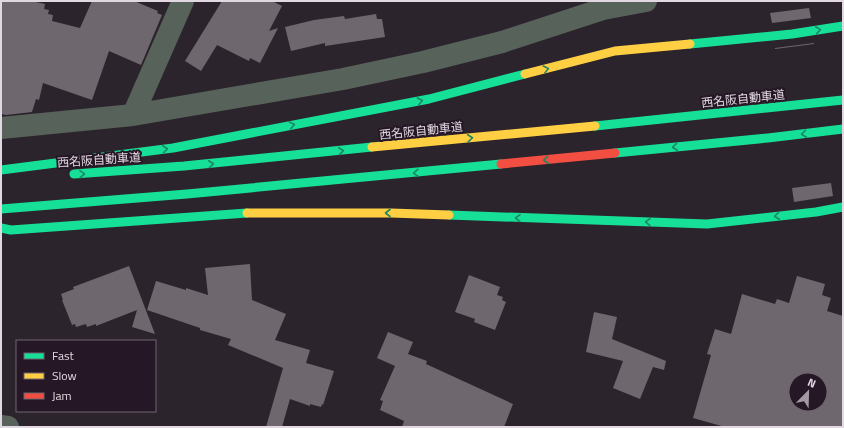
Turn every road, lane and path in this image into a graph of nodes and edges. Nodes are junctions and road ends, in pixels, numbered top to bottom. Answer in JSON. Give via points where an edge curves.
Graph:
{"nodes":[{"id":1,"x":646,"y":1,"type":"edge"},
{"id":2,"x":178,"y":3,"type":"edge"},
{"id":3,"x":843,"y":26,"type":"edge"},
{"id":4,"x":843,"y":100,"type":"edge"},
{"id":5,"x":133,"y":115,"type":"junction"},
{"id":6,"x":1,"y":128,"type":"edge"},
{"id":7,"x":843,"y":129,"type":"edge"},
{"id":8,"x":1,"y":170,"type":"edge"},
{"id":9,"x":65,"y":175,"type":"dead end"},
{"id":10,"x":843,"y":207,"type":"edge"},
{"id":11,"x":1,"y":209,"type":"edge"},
{"id":12,"x":1,"y":228,"type":"edge"},
{"id":13,"x":1,"y":426,"type":"edge"},
{"id":14,"x":8,"y":427,"type":"edge"}],
"edges":[{"from":1,"to":5,"type":"street","via":[[603,8],[502,42],[423,62]]},
{"from":2,"to":5,"type":"street"},
{"from":8,"to":3,"type":"highway","one_way":true,"via":[[173,148],[430,99],[615,52],[792,34]]},
{"from":9,"to":4,"type":"highway","name":"西名阪自動車道","one_way":true,"via":[[184,166]]},
{"from":5,"to":6,"type":"street"},
{"from":7,"to":11,"type":"highway","one_way":true,"via":[[187,194]]},
{"from":10,"to":12,"type":"highway","one_way":true,"via":[[707,224],[391,213],[258,213],[11,230]]},
{"from":13,"to":14,"type":"street"}]}
